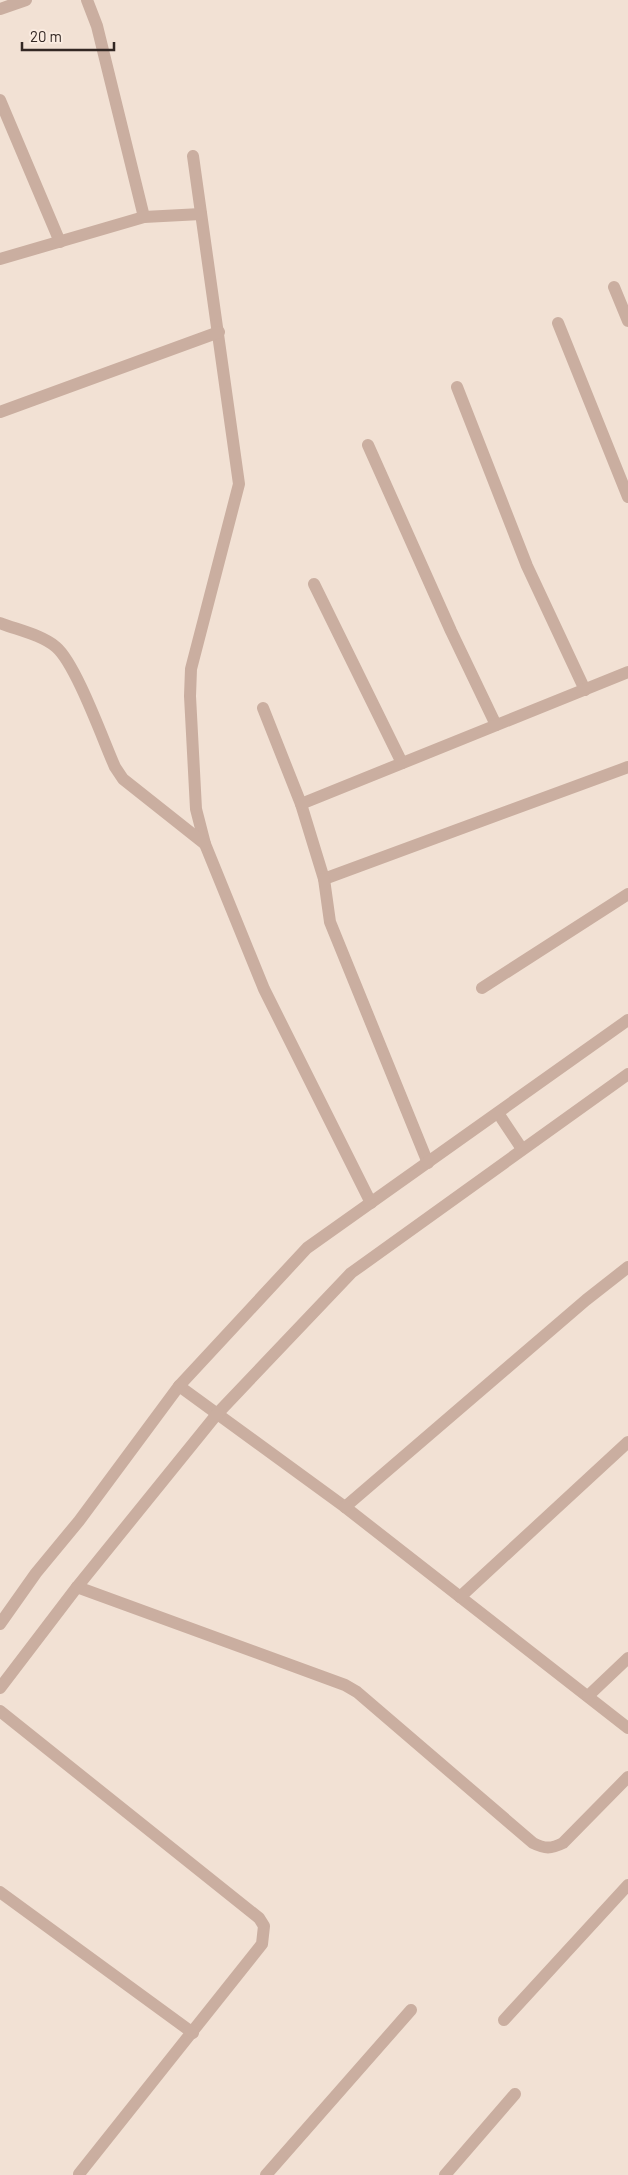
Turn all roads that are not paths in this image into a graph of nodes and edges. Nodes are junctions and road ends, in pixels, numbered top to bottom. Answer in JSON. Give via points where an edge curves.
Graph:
{"nodes":[{"id":1,"x":26,"y":0,"type":"edge"},
{"id":2,"x":87,"y":0,"type":"edge"},
{"id":3,"x":0,"y":9,"type":"edge"},
{"id":4,"x":0,"y":100,"type":"edge"},
{"id":5,"x":193,"y":156,"type":"dead end"},
{"id":6,"x":201,"y":214,"type":"junction"},
{"id":7,"x":144,"y":217,"type":"junction"},
{"id":8,"x":60,"y":242,"type":"junction"},
{"id":9,"x":0,"y":259,"type":"edge"},
{"id":10,"x":614,"y":287,"type":"dead end"},
{"id":11,"x":628,"y":321,"type":"edge"},
{"id":12,"x":558,"y":323,"type":"dead end"},
{"id":13,"x":219,"y":332,"type":"junction"},
{"id":14,"x":457,"y":387,"type":"dead end"},
{"id":15,"x":0,"y":412,"type":"edge"},
{"id":16,"x":368,"y":445,"type":"dead end"},
{"id":17,"x":628,"y":497,"type":"edge"},
{"id":18,"x":314,"y":584,"type":"dead end"},
{"id":19,"x":0,"y":623,"type":"edge"},
{"id":20,"x":628,"y":672,"type":"edge"},
{"id":21,"x":585,"y":690,"type":"junction"},
{"id":22,"x":263,"y":708,"type":"dead end"},
{"id":23,"x":496,"y":725,"type":"junction"},
{"id":24,"x":402,"y":763,"type":"junction"},
{"id":25,"x":628,"y":767,"type":"edge"},
{"id":26,"x":301,"y":804,"type":"junction"},
{"id":27,"x":205,"y":844,"type":"junction"},
{"id":28,"x":324,"y":879,"type":"junction"},
{"id":29,"x":628,"y":894,"type":"edge"},
{"id":30,"x":482,"y":988,"type":"dead end"},
{"id":31,"x":628,"y":1020,"type":"edge"},
{"id":32,"x":628,"y":1074,"type":"edge"},
{"id":33,"x":498,"y":1113,"type":"junction"},
{"id":34,"x":522,"y":1149,"type":"junction"},
{"id":35,"x":428,"y":1162,"type":"junction"},
{"id":36,"x":371,"y":1203,"type":"junction"},
{"id":37,"x":628,"y":1267,"type":"edge"},
{"id":38,"x":179,"y":1386,"type":"junction"},
{"id":39,"x":217,"y":1414,"type":"junction"},
{"id":40,"x":628,"y":1442,"type":"edge"},
{"id":41,"x":346,"y":1508,"type":"junction"},
{"id":42,"x":77,"y":1587,"type":"junction"},
{"id":43,"x":460,"y":1597,"type":"junction"},
{"id":44,"x":0,"y":1624,"type":"edge"},
{"id":45,"x":628,"y":1658,"type":"edge"},
{"id":46,"x":0,"y":1688,"type":"edge"},
{"id":47,"x":588,"y":1696,"type":"junction"},
{"id":48,"x":0,"y":1711,"type":"edge"},
{"id":49,"x":628,"y":1728,"type":"edge"},
{"id":50,"x":628,"y":1777,"type":"edge"},
{"id":51,"x":628,"y":1885,"type":"edge"},
{"id":52,"x":0,"y":1892,"type":"edge"},
{"id":53,"x":412,"y":2010,"type":"dead end"},
{"id":54,"x":504,"y":2020,"type":"dead end"},
{"id":55,"x":193,"y":2033,"type":"junction"},
{"id":56,"x":515,"y":2094,"type":"dead end"},
{"id":57,"x":79,"y":2174,"type":"edge"},
{"id":58,"x":266,"y":2175,"type":"edge"},
{"id":59,"x":445,"y":2175,"type":"edge"}],
"edges":[{"from":1,"to":3,"type":"street"},
{"from":2,"to":7,"type":"street","via":[[97,26]]},
{"from":4,"to":8,"type":"street"},
{"from":5,"to":6,"type":"street"},
{"from":6,"to":7,"type":"street"},
{"from":6,"to":13,"type":"street"},
{"from":7,"to":8,"type":"street"},
{"from":8,"to":9,"type":"street"},
{"from":10,"to":11,"type":"street"},
{"from":12,"to":17,"type":"street"},
{"from":13,"to":15,"type":"street"},
{"from":13,"to":27,"type":"street","via":[[240,484],[191,669],[196,809]]},
{"from":14,"to":21,"type":"street","via":[[528,566]]},
{"from":16,"to":23,"type":"street"},
{"from":18,"to":24,"type":"street"},
{"from":19,"to":27,"type":"street","via":[[56,647],[71,667],[115,767],[124,780]]},
{"from":20,"to":21,"type":"street"},
{"from":21,"to":23,"type":"street"},
{"from":22,"to":26,"type":"street"},
{"from":23,"to":24,"type":"street"},
{"from":24,"to":26,"type":"street"},
{"from":25,"to":28,"type":"street"},
{"from":26,"to":28,"type":"street"},
{"from":27,"to":36,"type":"street","via":[[268,997]]},
{"from":28,"to":35,"type":"street","via":[[330,922]]},
{"from":29,"to":30,"type":"street"},
{"from":31,"to":33,"type":"street"},
{"from":32,"to":34,"type":"street"},
{"from":33,"to":34,"type":"street"},
{"from":33,"to":35,"type":"street"},
{"from":34,"to":39,"type":"street","via":[[351,1273]]},
{"from":35,"to":36,"type":"street"},
{"from":36,"to":38,"type":"street","via":[[308,1248]]},
{"from":37,"to":41,"type":"street"},
{"from":38,"to":39,"type":"street"},
{"from":38,"to":44,"type":"street"},
{"from":39,"to":41,"type":"street"},
{"from":39,"to":42,"type":"street"},
{"from":40,"to":43,"type":"street"},
{"from":41,"to":43,"type":"street"},
{"from":42,"to":46,"type":"street"},
{"from":42,"to":50,"type":"street","via":[[345,1685],[544,1849],[563,1843]]},
{"from":43,"to":47,"type":"street"},
{"from":45,"to":47,"type":"street"},
{"from":47,"to":49,"type":"street"},
{"from":48,"to":55,"type":"street","via":[[259,1918],[264,1931],[262,1944]]},
{"from":51,"to":54,"type":"street"},
{"from":52,"to":55,"type":"street"},
{"from":53,"to":58,"type":"street"},
{"from":55,"to":57,"type":"street"},
{"from":56,"to":59,"type":"street"}]}
